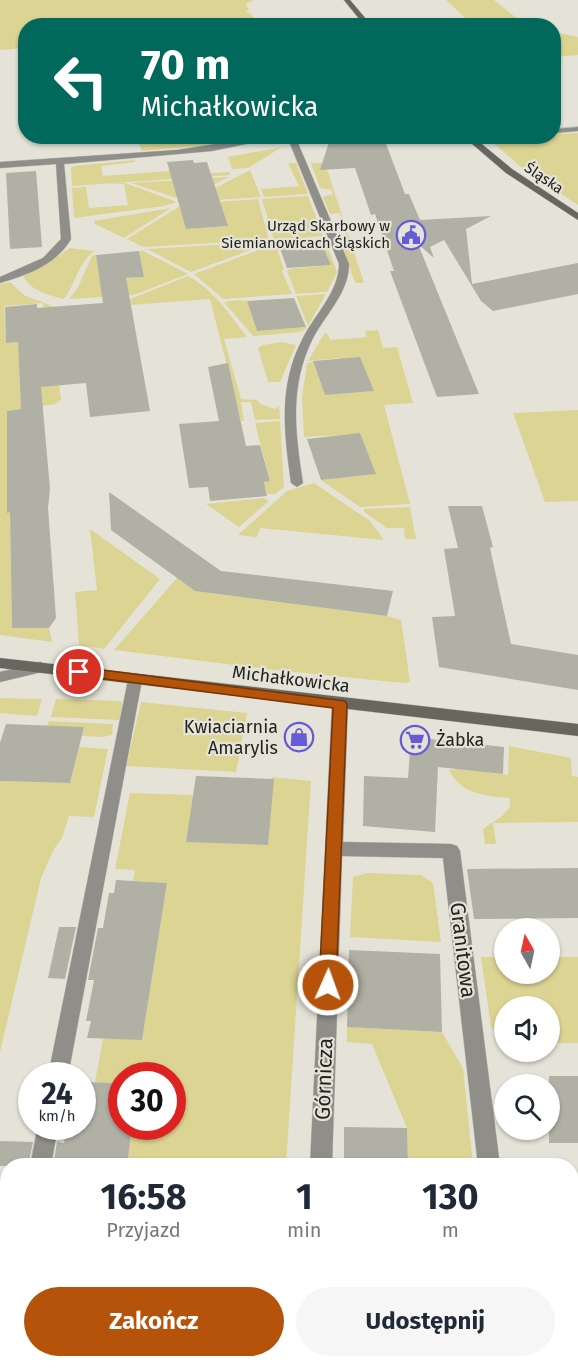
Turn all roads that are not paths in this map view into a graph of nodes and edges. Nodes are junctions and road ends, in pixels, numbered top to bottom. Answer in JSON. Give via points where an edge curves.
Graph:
{"nodes":[{"id":1,"x":347,"y":0,"type":"edge"},
{"id":2,"x":362,"y":18,"type":"edge"},
{"id":3,"x":578,"y":129,"type":"edge"},
{"id":4,"x":561,"y":130,"type":"edge"},
{"id":5,"x":237,"y":144,"type":"edge"},
{"id":6,"x":294,"y":144,"type":"edge"},
{"id":7,"x":477,"y":144,"type":"edge"},
{"id":8,"x":60,"y":161,"type":"junction"},
{"id":9,"x":0,"y":165,"type":"edge"},
{"id":10,"x":578,"y":217,"type":"edge"},
{"id":11,"x":0,"y":280,"type":"edge"},
{"id":12,"x":297,"y":483,"type":"dead end"},
{"id":13,"x":0,"y":663,"type":"edge"},
{"id":14,"x":41,"y":667,"type":"junction"},
{"id":15,"x":0,"y":677,"type":"edge"},
{"id":16,"x":135,"y":680,"type":"junction"},
{"id":17,"x":340,"y":704,"type":"junction"},
{"id":18,"x":578,"y":730,"type":"edge"},
{"id":19,"x":333,"y":849,"type":"junction"},
{"id":20,"x":61,"y":1062,"type":"edge"},
{"id":21,"x":45,"y":1140,"type":"edge"},
{"id":22,"x":42,"y":1158,"type":"edge"},
{"id":23,"x":321,"y":1158,"type":"edge"},
{"id":24,"x":488,"y":1158,"type":"edge"}],
"edges":[{"from":1,"to":2,"type":"main road"},
{"from":3,"to":4,"type":"street"},
{"from":5,"to":8,"type":"street"},
{"from":6,"to":12,"type":"street","via":[[344,264],[344,273],[297,361],[291,385],[287,419]]},
{"from":7,"to":10,"type":"main road","name":"Śląska"},
{"from":8,"to":9,"type":"street"},
{"from":8,"to":11,"type":"street","via":[[66,239],[63,247],[44,261]]},
{"from":13,"to":14,"type":"main road","name":"Michałkowicka"},
{"from":14,"to":15,"type":"street"},
{"from":14,"to":16,"type":"main road","name":"Michałkowicka"},
{"from":16,"to":17,"type":"main road","name":"Michałkowicka"},
{"from":16,"to":20,"type":"street"},
{"from":17,"to":18,"type":"main road","name":"Michałkowicka"},
{"from":17,"to":19,"type":"street","name":"Górnicza"},
{"from":19,"to":23,"type":"street","name":"Górnicza"},
{"from":19,"to":24,"type":"street","name":"Granitowa","via":[[451,851]]},
{"from":21,"to":22,"type":"street"}]}
